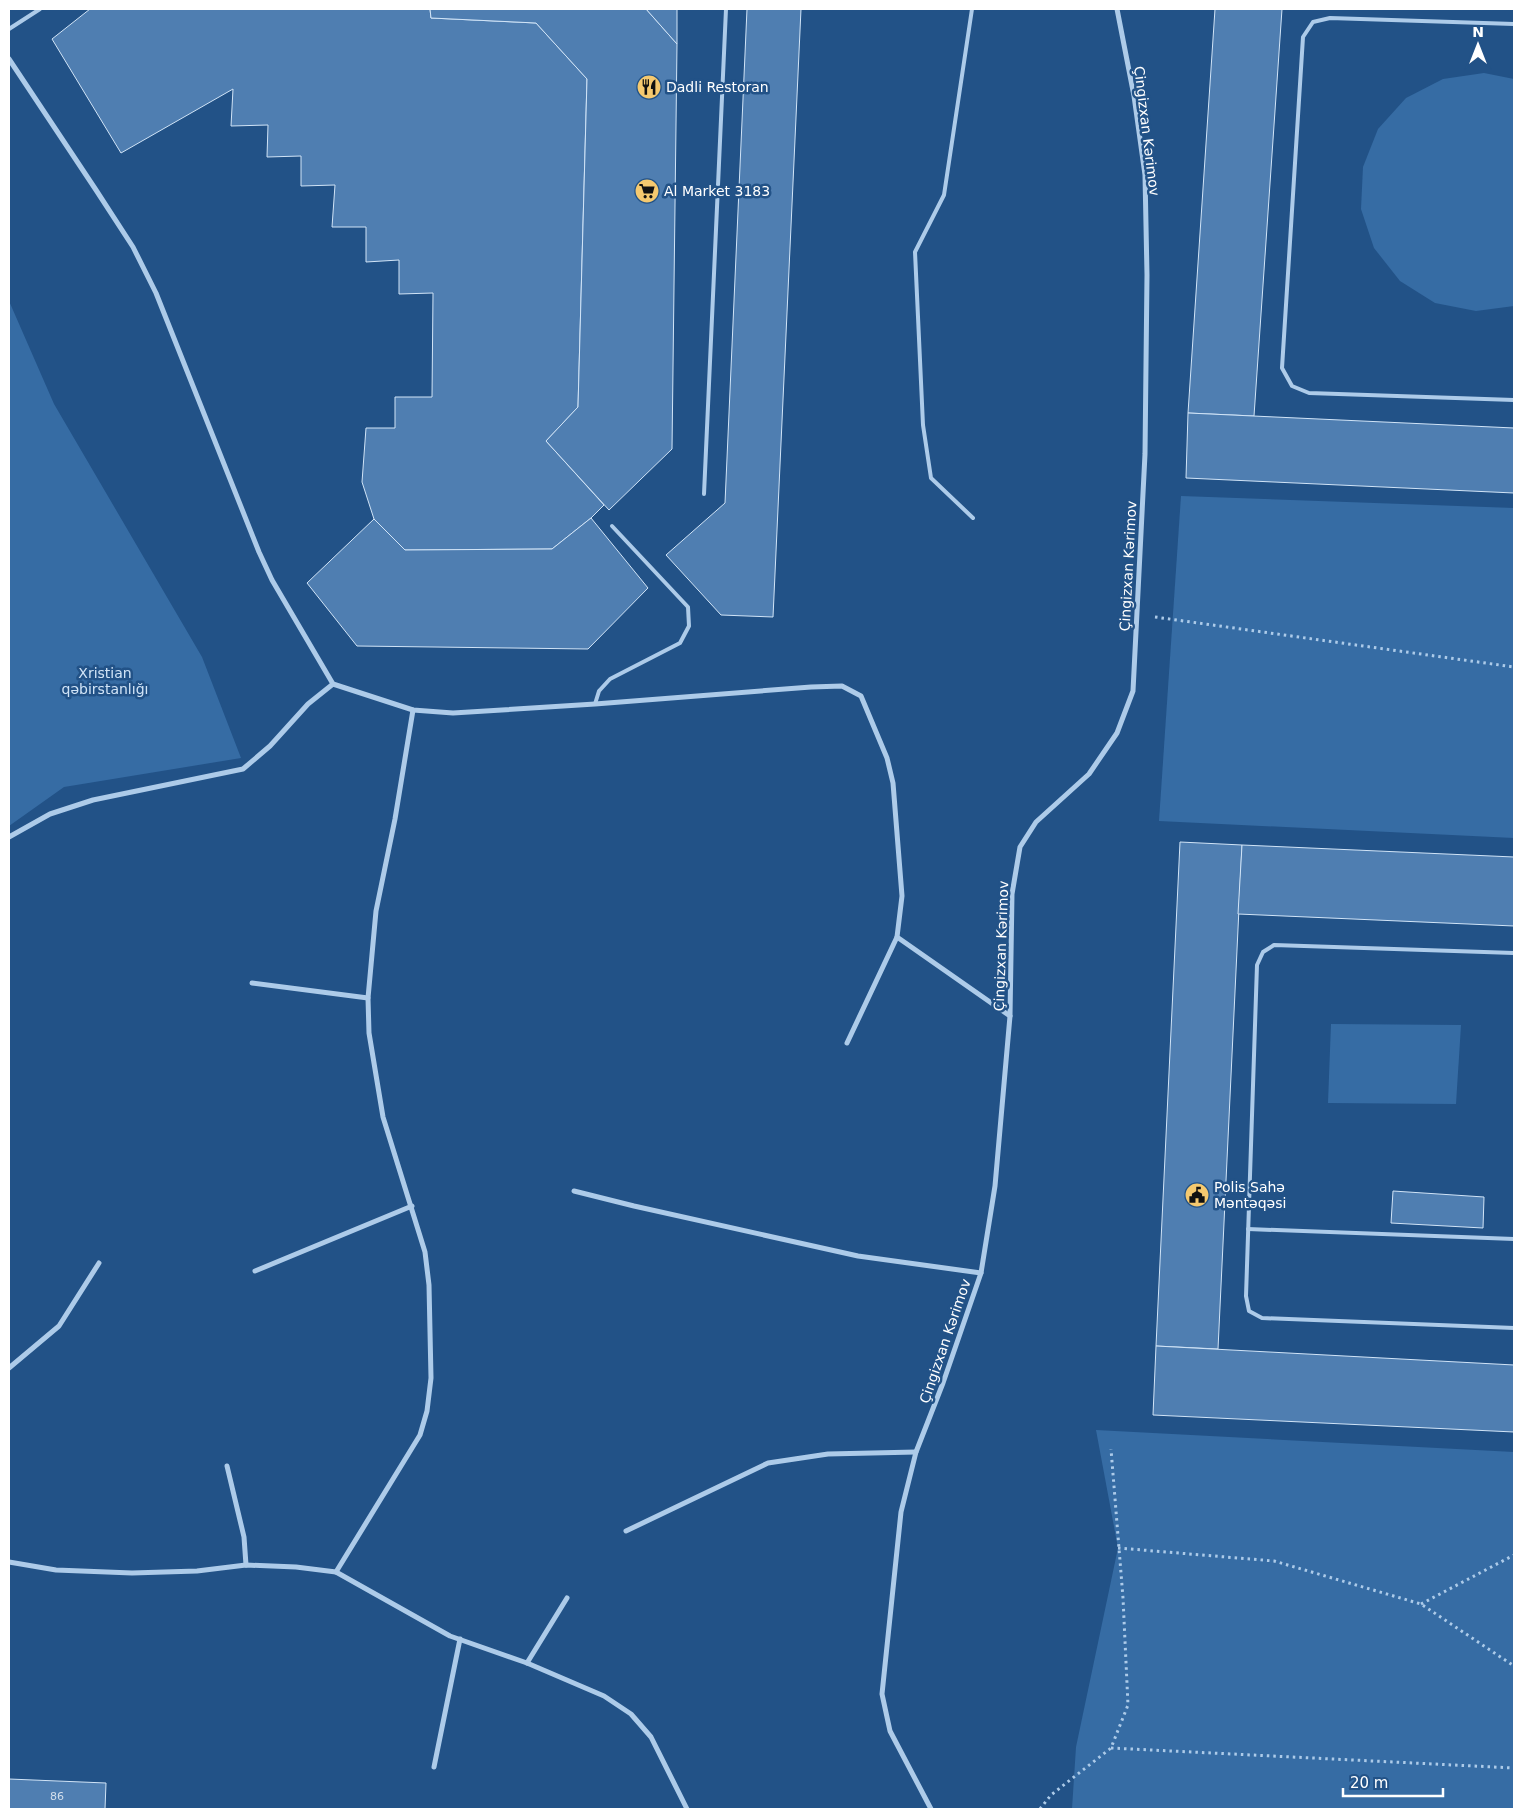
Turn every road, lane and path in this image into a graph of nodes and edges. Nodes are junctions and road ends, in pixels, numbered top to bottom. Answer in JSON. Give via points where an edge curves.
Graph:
{"nodes":[{"id":1,"x":40,"y":9,"type":"edge"},
{"id":2,"x":726,"y":9,"type":"edge"},
{"id":3,"x":972,"y":9,"type":"edge"},
{"id":4,"x":1118,"y":9,"type":"edge"},
{"id":5,"x":1514,"y":24,"type":"edge"},
{"id":6,"x":9,"y":29,"type":"edge"},
{"id":7,"x":9,"y":59,"type":"edge"},
{"id":8,"x":1514,"y":400,"type":"edge"},
{"id":9,"x":704,"y":494,"type":"dead end"},
{"id":10,"x":973,"y":518,"type":"dead end"},
{"id":11,"x":612,"y":526,"type":"dead end"},
{"id":12,"x":1137,"y":615,"type":"junction"},
{"id":13,"x":1514,"y":667,"type":"edge"},
{"id":14,"x":333,"y":684,"type":"junction"},
{"id":15,"x":595,"y":704,"type":"junction"},
{"id":16,"x":412,"y":710,"type":"junction"},
{"id":17,"x":9,"y":838,"type":"edge"},
{"id":18,"x":897,"y":937,"type":"junction"},
{"id":19,"x":1514,"y":953,"type":"edge"},
{"id":20,"x":252,"y":983,"type":"dead end"},
{"id":21,"x":368,"y":998,"type":"junction"},
{"id":22,"x":1010,"y":1016,"type":"junction"},
{"id":23,"x":847,"y":1043,"type":"dead end"},
{"id":24,"x":574,"y":1191,"type":"dead end"},
{"id":25,"x":412,"y":1206,"type":"junction"},
{"id":26,"x":1248,"y":1228,"type":"junction"},
{"id":27,"x":1514,"y":1239,"type":"edge"},
{"id":28,"x":99,"y":1263,"type":"dead end"},
{"id":29,"x":255,"y":1270,"type":"dead end"},
{"id":30,"x":980,"y":1273,"type":"junction"},
{"id":31,"x":1514,"y":1328,"type":"edge"},
{"id":32,"x":9,"y":1368,"type":"edge"},
{"id":33,"x":1111,"y":1449,"type":"dead end"},
{"id":34,"x":916,"y":1452,"type":"junction"},
{"id":35,"x":227,"y":1466,"type":"dead end"},
{"id":36,"x":626,"y":1531,"type":"dead end"},
{"id":37,"x":1118,"y":1548,"type":"junction"},
{"id":38,"x":1514,"y":1555,"type":"edge"},
{"id":39,"x":9,"y":1562,"type":"edge"},
{"id":40,"x":246,"y":1565,"type":"junction"},
{"id":41,"x":336,"y":1572,"type":"junction"},
{"id":42,"x":567,"y":1598,"type":"dead end"},
{"id":43,"x":1421,"y":1604,"type":"junction"},
{"id":44,"x":460,"y":1639,"type":"junction"},
{"id":45,"x":527,"y":1663,"type":"junction"},
{"id":46,"x":1514,"y":1666,"type":"edge"},
{"id":47,"x":1111,"y":1748,"type":"junction"},
{"id":48,"x":434,"y":1767,"type":"dead end"},
{"id":49,"x":1514,"y":1768,"type":"edge"},
{"id":50,"x":686,"y":1809,"type":"edge"},
{"id":51,"x":931,"y":1809,"type":"edge"},
{"id":52,"x":1040,"y":1809,"type":"edge"}],
"edges":[{"from":1,"to":6,"type":"lane"},
{"from":2,"to":9,"type":"lane"},
{"from":3,"to":10,"type":"lane","via":[[944,195],[916,252],[924,425],[931,478]]},
{"from":4,"to":12,"type":"street","name":"Çingizxan Kərimov","via":[[1144,175],[1147,275]]},
{"from":5,"to":8,"type":"lane","via":[[1330,18],[1313,22],[1303,37],[1282,368],[1292,386],[1309,392]]},
{"from":7,"to":14,"type":"street","via":[[133,247],[156,292],[259,552]]},
{"from":11,"to":15,"type":"lane","via":[[688,607],[689,626],[680,643],[610,679],[599,692]]},
{"from":12,"to":13,"type":"path"},
{"from":12,"to":22,"type":"street","name":"Çingizxan Kərimov","via":[[1133,691],[1118,733],[1089,774],[1036,822],[1020,847],[1012,894]]},
{"from":14,"to":16,"type":"street"},
{"from":14,"to":17,"type":"street","via":[[308,704],[270,746],[243,769],[93,800],[50,814]]},
{"from":15,"to":16,"type":"street","via":[[453,713]]},
{"from":15,"to":18,"type":"street","via":[[842,686],[861,696],[887,758],[893,783],[902,896]]},
{"from":16,"to":21,"type":"street","via":[[376,911]]},
{"from":18,"to":22,"type":"street"},
{"from":18,"to":23,"type":"street"},
{"from":19,"to":26,"type":"lane","via":[[1274,945],[1263,952],[1257,965]]},
{"from":20,"to":21,"type":"street"},
{"from":21,"to":25,"type":"street","via":[[369,1034],[383,1117]]},
{"from":22,"to":30,"type":"street","name":"Çingizxan Kərimov","via":[[995,1186]]},
{"from":24,"to":30,"type":"street","via":[[858,1256]]},
{"from":25,"to":29,"type":"street"},
{"from":25,"to":41,"type":"street","via":[[425,1252],[429,1285],[431,1378],[427,1411],[420,1435]]},
{"from":26,"to":27,"type":"lane"},
{"from":26,"to":31,"type":"lane","via":[[1246,1296],[1249,1311],[1262,1318]]},
{"from":28,"to":32,"type":"street","via":[[59,1326]]},
{"from":30,"to":34,"type":"street","name":"Çingizxan Kərimov"},
{"from":33,"to":37,"type":"path"},
{"from":34,"to":36,"type":"street","via":[[828,1454],[768,1463]]},
{"from":34,"to":51,"type":"street","name":"Çingizxan Kərimov","via":[[902,1512],[882,1694],[890,1731]]},
{"from":35,"to":40,"type":"street","via":[[244,1537]]},
{"from":37,"to":43,"type":"path","via":[[1274,1561]]},
{"from":37,"to":47,"type":"path","via":[[1128,1705]]},
{"from":38,"to":43,"type":"path"},
{"from":39,"to":40,"type":"street","via":[[56,1570],[132,1573]]},
{"from":40,"to":41,"type":"street"},
{"from":41,"to":44,"type":"street"},
{"from":42,"to":45,"type":"street"},
{"from":43,"to":46,"type":"path"},
{"from":44,"to":45,"type":"street"},
{"from":44,"to":48,"type":"street"},
{"from":45,"to":50,"type":"street","via":[[604,1696],[632,1714],[651,1737]]},
{"from":47,"to":49,"type":"path"},
{"from":47,"to":52,"type":"path","via":[[1051,1795]]}]}
